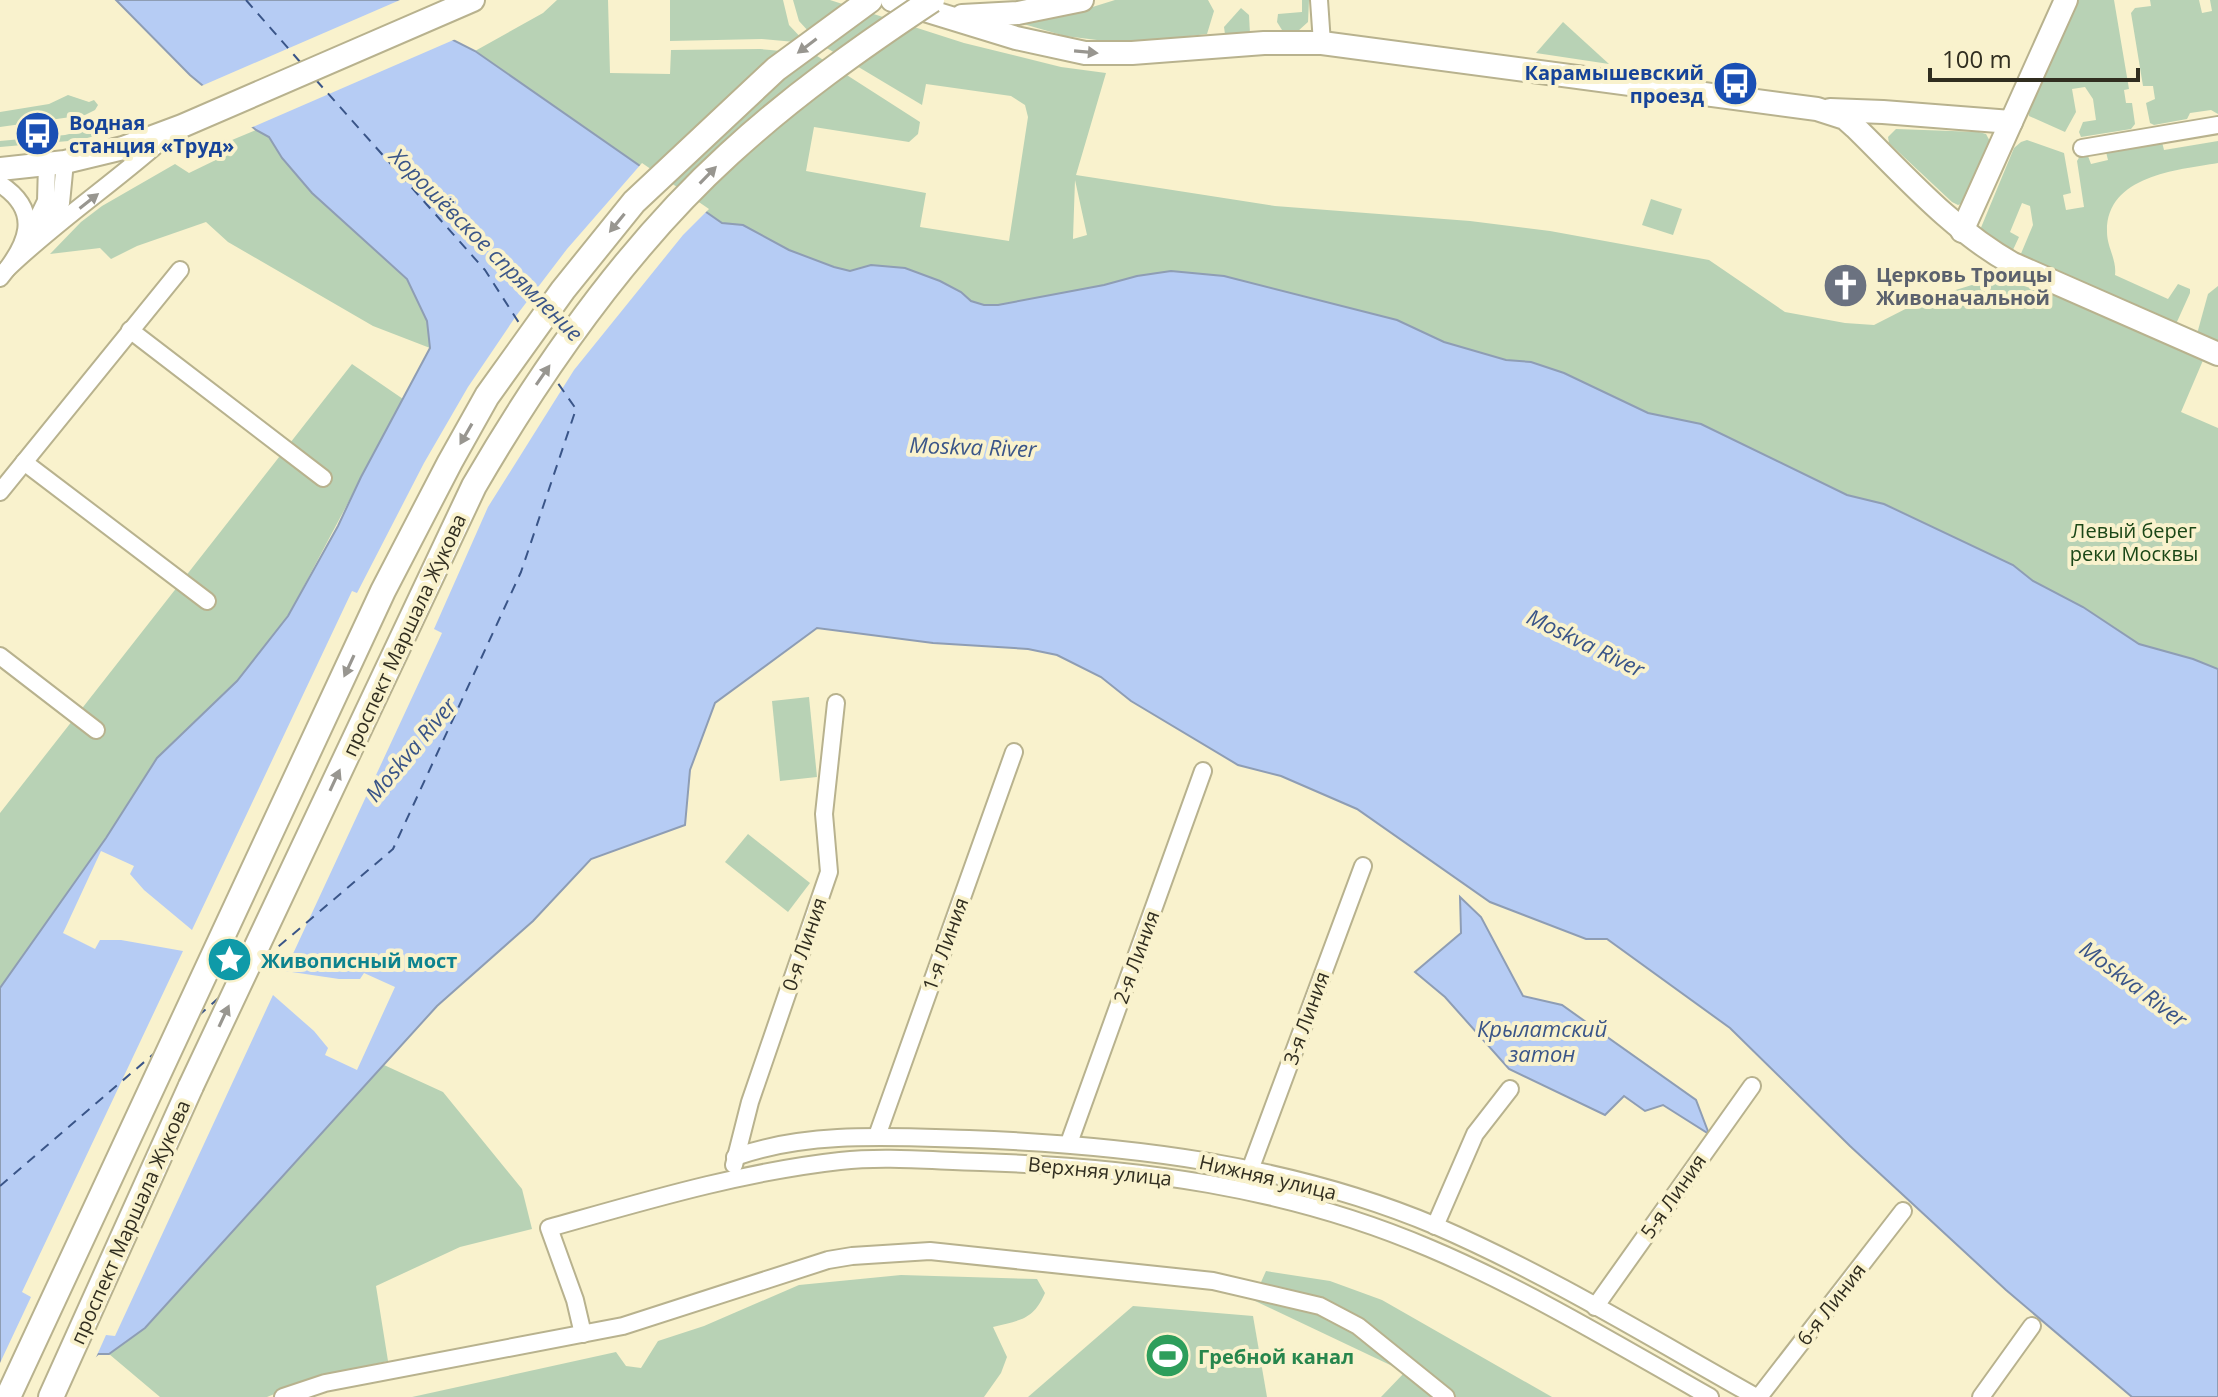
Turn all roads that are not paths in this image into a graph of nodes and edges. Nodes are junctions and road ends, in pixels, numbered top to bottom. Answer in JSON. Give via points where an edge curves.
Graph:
{"nodes":[{"id":1,"x":473,"y":0,"type":"edge"},
{"id":2,"x":870,"y":0,"type":"edge"},
{"id":3,"x":892,"y":0,"type":"edge"},
{"id":4,"x":1082,"y":0,"type":"edge"},
{"id":5,"x":1319,"y":0,"type":"edge"},
{"id":6,"x":2066,"y":0,"type":"edge"},
{"id":7,"x":939,"y":8,"type":"edge"},
{"id":8,"x":1322,"y":43,"type":"junction"},
{"id":9,"x":1821,"y":110,"type":"junction"},
{"id":10,"x":1889,"y":112,"type":"junction"},
{"id":11,"x":2011,"y":122,"type":"junction"},
{"id":12,"x":2218,"y":125,"type":"edge"},
{"id":13,"x":178,"y":128,"type":"junction"},
{"id":14,"x":1862,"y":134,"type":"junction"},
{"id":15,"x":2082,"y":148,"type":"dead end"},
{"id":16,"x":56,"y":163,"type":"junction"},
{"id":17,"x":0,"y":169,"type":"edge"},
{"id":18,"x":0,"y":184,"type":"edge"},
{"id":19,"x":1962,"y":231,"type":"junction"},
{"id":20,"x":28,"y":244,"type":"junction"},
{"id":21,"x":180,"y":270,"type":"dead end"},
{"id":22,"x":4,"y":273,"type":"edge"},
{"id":23,"x":130,"y":330,"type":"junction"},
{"id":24,"x":2218,"y":354,"type":"edge"},
{"id":25,"x":24,"y":462,"type":"junction"},
{"id":26,"x":323,"y":478,"type":"dead end"},
{"id":27,"x":0,"y":492,"type":"edge"},
{"id":28,"x":207,"y":601,"type":"dead end"},
{"id":29,"x":0,"y":656,"type":"edge"},
{"id":30,"x":836,"y":703,"type":"dead end"},
{"id":31,"x":96,"y":730,"type":"dead end"},
{"id":32,"x":1014,"y":752,"type":"dead end"},
{"id":33,"x":1203,"y":771,"type":"dead end"},
{"id":34,"x":1363,"y":866,"type":"dead end"},
{"id":35,"x":1752,"y":1086,"type":"dead end"},
{"id":36,"x":1510,"y":1089,"type":"dead end"},
{"id":37,"x":877,"y":1136,"type":"junction"},
{"id":38,"x":1069,"y":1143,"type":"junction"},
{"id":39,"x":735,"y":1157,"type":"junction"},
{"id":40,"x":1250,"y":1170,"type":"junction"},
{"id":41,"x":732,"y":1178,"type":"junction"},
{"id":42,"x":1903,"y":1211,"type":"dead end"},
{"id":43,"x":1435,"y":1226,"type":"junction"},
{"id":44,"x":1595,"y":1307,"type":"junction"},
{"id":45,"x":2032,"y":1326,"type":"dead end"},
{"id":46,"x":583,"y":1334,"type":"junction"},
{"id":47,"x":8,"y":1397,"type":"edge"},
{"id":48,"x":51,"y":1397,"type":"edge"},
{"id":49,"x":283,"y":1397,"type":"edge"},
{"id":50,"x":1446,"y":1397,"type":"edge"},
{"id":51,"x":1710,"y":1397,"type":"edge"},
{"id":52,"x":1758,"y":1397,"type":"edge"},
{"id":53,"x":1981,"y":1397,"type":"edge"}],
"edges":[{"from":1,"to":13,"type":"street"},
{"from":2,"to":47,"type":"main road","name":"проспект Маршала Жукова","one_way":true,"via":[[776,69],[634,202],[487,396],[383,591]]},
{"from":3,"to":7,"type":"street"},
{"from":4,"to":7,"type":"street","via":[[1018,13]]},
{"from":5,"to":8,"type":"street"},
{"from":6,"to":11,"type":"street"},
{"from":7,"to":8,"type":"street","one_way":true,"via":[[1016,38],[1107,54]]},
{"from":48,"to":7,"type":"main road","name":"проспект Маршала Жукова","one_way":true,"bridge":true,"via":[[408,625],[474,486],[511,423],[656,229],[727,155],[793,98]]},
{"from":8,"to":9,"type":"street"},
{"from":9,"to":10,"type":"street"},
{"from":9,"to":14,"type":"street","via":[[1845,118]]},
{"from":10,"to":11,"type":"street"},
{"from":10,"to":14,"type":"street"},
{"from":11,"to":19,"type":"street"},
{"from":12,"to":15,"type":"street"},
{"from":13,"to":16,"type":"street","via":[[104,154]]},
{"from":20,"to":13,"type":"street","one_way":true},
{"from":14,"to":19,"type":"street"},
{"from":16,"to":17,"type":"street"},
{"from":16,"to":20,"type":"street"},
{"from":18,"to":20,"type":"street","via":[[22,205]]},
{"from":19,"to":24,"type":"street","via":[[2013,264]]},
{"from":20,"to":22,"type":"street"},
{"from":21,"to":23,"type":"street"},
{"from":23,"to":25,"type":"street"},
{"from":23,"to":26,"type":"street"},
{"from":25,"to":27,"type":"street"},
{"from":25,"to":28,"type":"street"},
{"from":29,"to":31,"type":"street"},
{"from":30,"to":39,"type":"street","name":"0-я Линия","via":[[824,814],[829,872]]},
{"from":32,"to":37,"type":"street","name":"1-я Линия"},
{"from":33,"to":38,"type":"street","name":"2-я Линия"},
{"from":34,"to":40,"type":"street","name":"3-я Линия"},
{"from":35,"to":44,"type":"street","name":"5-я Линия"},
{"from":36,"to":43,"type":"street","via":[[1475,1134]]},
{"from":37,"to":38,"type":"street","name":"Нижняя улица"},
{"from":37,"to":39,"type":"street","name":"Нижняя улица","via":[[759,1149]]},
{"from":38,"to":40,"type":"street","name":"Нижняя улица"},
{"from":39,"to":41,"type":"street","name":"0-я Линия"},
{"from":40,"to":43,"type":"street","name":"Нижняя улица","via":[[1335,1190]]},
{"from":41,"to":46,"type":"street","name":"Верхняя улица","via":[[549,1228]]},
{"from":41,"to":51,"type":"street","name":"Верхняя улица","via":[[879,1159],[1064,1165],[1245,1189],[1427,1247],[1495,1278]]},
{"from":42,"to":52,"type":"street","name":"6-я Линия"},
{"from":43,"to":44,"type":"street","name":"Нижняя улица"},
{"from":44,"to":52,"type":"street","name":"Нижняя улица"},
{"from":45,"to":53,"type":"street"},
{"from":46,"to":49,"type":"street","via":[[325,1383]]},
{"from":46,"to":50,"type":"street","via":[[828,1260],[930,1251],[1213,1281],[1320,1306],[1358,1326]]}]}
